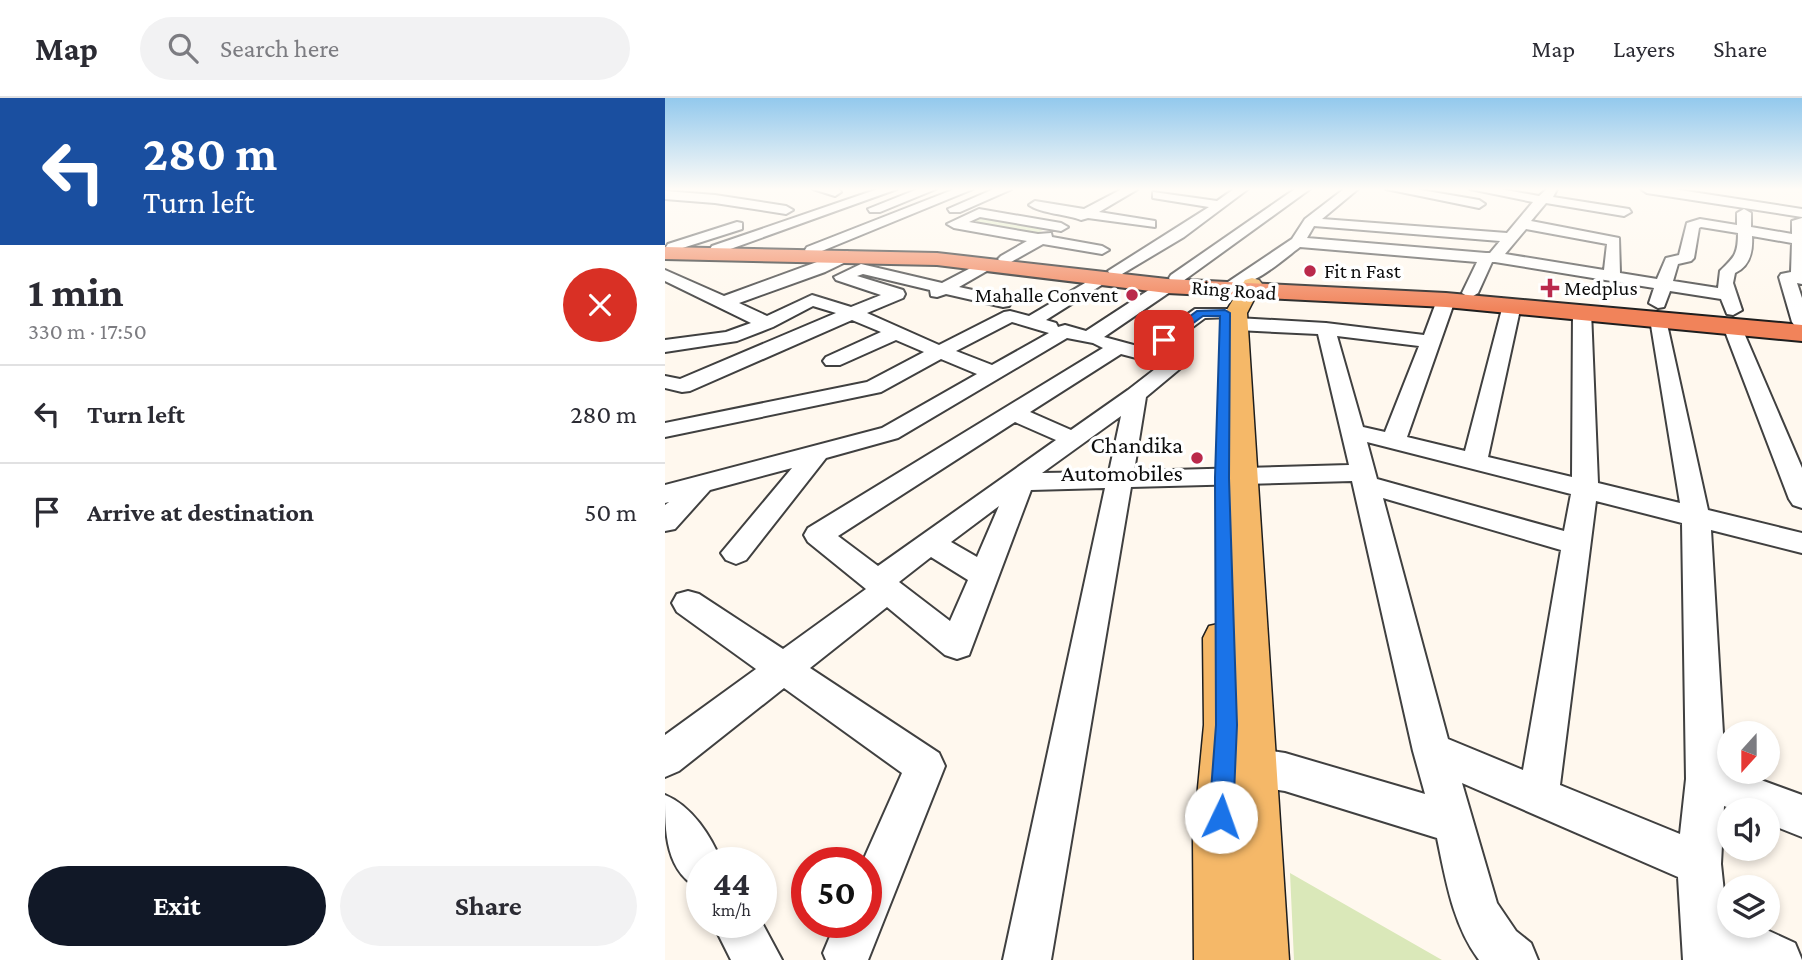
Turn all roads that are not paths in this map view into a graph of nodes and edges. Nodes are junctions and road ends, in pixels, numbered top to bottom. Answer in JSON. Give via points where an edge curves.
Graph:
{"nodes":[{"id":1,"x":727,"y":229,"type":"edge"},
{"id":2,"x":774,"y":229,"type":"edge"},
{"id":3,"x":848,"y":229,"type":"edge"},
{"id":4,"x":904,"y":229,"type":"edge"},
{"id":5,"x":984,"y":229,"type":"edge"},
{"id":6,"x":1059,"y":229,"type":"edge"},
{"id":7,"x":1082,"y":229,"type":"edge"},
{"id":8,"x":1186,"y":229,"type":"edge"},
{"id":9,"x":1247,"y":229,"type":"edge"},
{"id":10,"x":1305,"y":229,"type":"edge"},
{"id":11,"x":1396,"y":229,"type":"edge"},
{"id":12,"x":1454,"y":229,"type":"edge"},
{"id":13,"x":1519,"y":229,"type":"edge"},
{"id":14,"x":1530,"y":229,"type":"edge"},
{"id":15,"x":1691,"y":229,"type":"edge"},
{"id":16,"x":1739,"y":229,"type":"edge"},
{"id":17,"x":1089,"y":230,"type":"dead end"},
{"id":18,"x":1744,"y":230,"type":"junction"},
{"id":19,"x":894,"y":233,"type":"dead end"},
{"id":20,"x":1450,"y":233,"type":"junction"},
{"id":21,"x":1511,"y":238,"type":"junction"},
{"id":22,"x":1040,"y":239,"type":"junction"},
{"id":23,"x":1801,"y":240,"type":"edge"},
{"id":24,"x":1297,"y":242,"type":"junction"},
{"id":25,"x":802,"y":245,"type":"junction"},
{"id":26,"x":1555,"y":248,"type":"junction"},
{"id":27,"x":668,"y":249,"type":"edge"},
{"id":28,"x":717,"y":249,"type":"junction"},
{"id":29,"x":1102,"y":250,"type":"dead end"},
{"id":30,"x":864,"y":255,"type":"junction"},
{"id":31,"x":1491,"y":258,"type":"junction"},
{"id":32,"x":996,"y":262,"type":"junction"},
{"id":33,"x":1585,"y":272,"type":"junction"},
{"id":34,"x":665,"y":275,"type":"edge"},
{"id":35,"x":1109,"y":275,"type":"junction"},
{"id":36,"x":1612,"y":277,"type":"junction"},
{"id":37,"x":1801,"y":279,"type":"edge"},
{"id":38,"x":1172,"y":282,"type":"junction"},
{"id":39,"x":1517,"y":284,"type":"junction"},
{"id":40,"x":1665,"y":286,"type":"junction"},
{"id":41,"x":946,"y":287,"type":"junction"},
{"id":42,"x":1470,"y":293,"type":"junction"},
{"id":43,"x":1240,"y":295,"type":"junction"},
{"id":44,"x":930,"y":296,"type":"dead end"},
{"id":45,"x":1446,"y":300,"type":"junction"},
{"id":46,"x":725,"y":302,"type":"junction"},
{"id":47,"x":1003,"y":302,"type":"dead end"},
{"id":48,"x":1584,"y":307,"type":"junction"},
{"id":49,"x":1731,"y":312,"type":"junction"},
{"id":50,"x":852,"y":313,"type":"junction"},
{"id":51,"x":1657,"y":314,"type":"junction"},
{"id":52,"x":1031,"y":322,"type":"junction"},
{"id":53,"x":767,"y":323,"type":"junction"},
{"id":54,"x":1802,"y":326,"type":"edge"},
{"id":55,"x":1326,"y":329,"type":"junction"},
{"id":56,"x":1065,"y":331,"type":"junction"},
{"id":57,"x":895,"y":333,"type":"junction"},
{"id":58,"x":1089,"y":338,"type":"junction"},
{"id":59,"x":1430,"y":341,"type":"junction"},
{"id":60,"x":665,"y":346,"type":"edge"},
{"id":61,"x":1120,"y":346,"type":"junction"},
{"id":62,"x":940,"y":352,"type":"junction"},
{"id":63,"x":833,"y":360,"type":"dead end"},
{"id":64,"x":1175,"y":363,"type":"dead end"},
{"id":65,"x":991,"y":372,"type":"junction"},
{"id":66,"x":665,"y":382,"type":"edge"},
{"id":67,"x":1136,"y":395,"type":"junction"},
{"id":68,"x":1013,"y":413,"type":"junction"},
{"id":69,"x":665,"y":430,"type":"edge"},
{"id":70,"x":1352,"y":431,"type":"junction"},
{"id":71,"x":1073,"y":439,"type":"junction"},
{"id":72,"x":1394,"y":439,"type":"junction"},
{"id":73,"x":818,"y":452,"type":"junction"},
{"id":74,"x":1475,"y":460,"type":"junction"},
{"id":75,"x":1023,"y":477,"type":"junction"},
{"id":76,"x":1232,"y":477,"type":"junction"},
{"id":77,"x":1365,"y":479,"type":"junction"},
{"id":78,"x":1118,"y":480,"type":"junction"},
{"id":79,"x":701,"y":484,"type":"junction"},
{"id":80,"x":1585,"y":487,"type":"junction"},
{"id":81,"x":665,"y":494,"type":"edge"},
{"id":82,"x":1802,"y":499,"type":"edge"},
{"id":83,"x":1696,"y":517,"type":"junction"},
{"id":84,"x":665,"y":522,"type":"edge"},
{"id":85,"x":930,"y":543,"type":"junction"},
{"id":86,"x":1802,"y":543,"type":"edge"},
{"id":87,"x":1578,"y":545,"type":"junction"},
{"id":88,"x":736,"y":553,"type":"dead end"},
{"id":89,"x":983,"y":575,"type":"junction"},
{"id":90,"x":883,"y":586,"type":"junction"},
{"id":91,"x":688,"y":603,"type":"dead end"},
{"id":92,"x":783,"y":669,"type":"junction"},
{"id":93,"x":1432,"y":751,"type":"junction"},
{"id":94,"x":665,"y":758,"type":"edge"},
{"id":95,"x":1253,"y":767,"type":"junction"},
{"id":96,"x":1706,"y":779,"type":"junction"},
{"id":97,"x":1539,"y":795,"type":"junction"},
{"id":98,"x":1802,"y":816,"type":"edge"},
{"id":99,"x":1455,"y":823,"type":"junction"},
{"id":100,"x":1699,"y":864,"type":"junction"},
{"id":101,"x":882,"y":869,"type":"edge"},
{"id":102,"x":745,"y":938,"type":"edge"},
{"id":103,"x":1707,"y":943,"type":"edge"},
{"id":104,"x":758,"y":960,"type":"edge"},
{"id":105,"x":1027,"y":960,"type":"edge"},
{"id":106,"x":1224,"y":960,"type":"edge"},
{"id":107,"x":1259,"y":960,"type":"edge"},
{"id":108,"x":1514,"y":960,"type":"edge"},
{"id":109,"x":1778,"y":960,"type":"edge"}],
"edges":[{"from":1,"to":27,"type":"street"},
{"from":2,"to":28,"type":"street"},
{"from":3,"to":25,"type":"street"},
{"from":4,"to":19,"type":"street"},
{"from":5,"to":22,"type":"street"},
{"from":6,"to":22,"type":"street"},
{"from":7,"to":17,"type":"street"},
{"from":8,"to":35,"type":"street"},
{"from":9,"to":38,"type":"street"},
{"from":10,"to":24,"type":"street"},
{"from":11,"to":20,"type":"street"},
{"from":12,"to":20,"type":"street"},
{"from":13,"to":21,"type":"street"},
{"from":14,"to":26,"type":"street"},
{"from":15,"to":40,"type":"street","via":[[1686,258],[1671,261]]},
{"from":16,"to":18,"type":"street"},
{"from":18,"to":23,"type":"street"},
{"from":18,"to":49,"type":"street","via":[[1739,265],[1728,271],[1725,283]]},
{"from":20,"to":21,"type":"street"},
{"from":21,"to":31,"type":"street"},
{"from":22,"to":29,"type":"street"},
{"from":22,"to":32,"type":"street"},
{"from":23,"to":37,"type":"street"},
{"from":24,"to":31,"type":"street"},
{"from":24,"to":43,"type":"street"},
{"from":25,"to":28,"type":"highway","name":"Ring Road"},
{"from":25,"to":30,"type":"highway","name":"Ring Road"},
{"from":26,"to":33,"type":"street"},
{"from":26,"to":36,"type":"street","via":[[1614,241]]},
{"from":26,"to":39,"type":"street"},
{"from":27,"to":28,"type":"highway","name":"Ring Road"},
{"from":27,"to":30,"type":"highway","name":"Ring Road"},
{"from":30,"to":32,"type":"highway","name":"Ring Road"},
{"from":30,"to":41,"type":"street"},
{"from":30,"to":46,"type":"street"},
{"from":30,"to":50,"type":"street","via":[[842,277],[897,294]]},
{"from":31,"to":39,"type":"street"},
{"from":31,"to":42,"type":"street"},
{"from":32,"to":35,"type":"highway","name":"Ring Road"},
{"from":32,"to":41,"type":"street"},
{"from":33,"to":36,"type":"street"},
{"from":33,"to":48,"type":"street"},
{"from":34,"to":46,"type":"street"},
{"from":35,"to":38,"type":"highway","name":"Ring Road"},
{"from":35,"to":52,"type":"street"},
{"from":36,"to":40,"type":"street"},
{"from":37,"to":54,"type":"street","via":[[1787,277]]},
{"from":38,"to":43,"type":"highway","name":"Ring Road"},
{"from":38,"to":58,"type":"street"},
{"from":39,"to":42,"type":"highway","name":"Ring Road"},
{"from":39,"to":45,"type":"highway","name":"Ring Road"},
{"from":39,"to":48,"type":"highway","name":"Ring Road"},
{"from":39,"to":74,"type":"street"},
{"from":40,"to":49,"type":"street"},
{"from":40,"to":51,"type":"street"},
{"from":41,"to":44,"type":"street"},
{"from":41,"to":47,"type":"street"},
{"from":42,"to":43,"type":"highway","name":"Ring Road"},
{"from":43,"to":45,"type":"highway","name":"Ring Road"},
{"from":43,"to":55,"type":"street"},
{"from":43,"to":61,"type":"street","via":[[1201,313],[1144,354]]},
{"from":43,"to":76,"type":"main road"},
{"from":45,"to":59,"type":"street"},
{"from":46,"to":53,"type":"street"},
{"from":48,"to":51,"type":"highway","name":"Ring Road"},
{"from":48,"to":80,"type":"street"},
{"from":49,"to":51,"type":"highway","name":"Ring Road"},
{"from":49,"to":54,"type":"highway","name":"Ring Road"},
{"from":49,"to":82,"type":"street"},
{"from":50,"to":53,"type":"street","via":[[812,300]]},
{"from":50,"to":57,"type":"street"},
{"from":50,"to":66,"type":"street","via":[[692,382],[681,386]]},
{"from":51,"to":83,"type":"street"},
{"from":52,"to":56,"type":"street"},
{"from":52,"to":62,"type":"street","via":[[1010,316]]},
{"from":53,"to":60,"type":"street","via":[[730,337]]},
{"from":55,"to":59,"type":"street"},
{"from":55,"to":70,"type":"street"},
{"from":56,"to":58,"type":"street"},
{"from":56,"to":65,"type":"street"},
{"from":57,"to":62,"type":"street"},
{"from":57,"to":63,"type":"street"},
{"from":58,"to":61,"type":"street"},
{"from":59,"to":72,"type":"street"},
{"from":61,"to":68,"type":"street"},
{"from":62,"to":65,"type":"street"},
{"from":62,"to":69,"type":"street","via":[[873,387]]},
{"from":64,"to":67,"type":"street"},
{"from":65,"to":73,"type":"street","via":[[890,433]]},
{"from":67,"to":71,"type":"street"},
{"from":67,"to":78,"type":"street"},
{"from":68,"to":71,"type":"street"},
{"from":68,"to":90,"type":"street","via":[[818,535]]},
{"from":70,"to":72,"type":"street"},
{"from":70,"to":77,"type":"street"},
{"from":71,"to":75,"type":"street"},
{"from":72,"to":74,"type":"street"},
{"from":73,"to":79,"type":"street"},
{"from":73,"to":88,"type":"street"},
{"from":74,"to":80,"type":"street"},
{"from":75,"to":78,"type":"street"},
{"from":75,"to":85,"type":"street"},
{"from":75,"to":89,"type":"street"},
{"from":76,"to":77,"type":"street"},
{"from":76,"to":78,"type":"street"},
{"from":76,"to":95,"type":"main road"},
{"from":76,"to":106,"type":"main road","via":[[1220,840]]},
{"from":77,"to":87,"type":"street"},
{"from":77,"to":93,"type":"street"},
{"from":78,"to":105,"type":"street"},
{"from":79,"to":81,"type":"street"},
{"from":79,"to":84,"type":"street"},
{"from":80,"to":83,"type":"street"},
{"from":80,"to":87,"type":"street"},
{"from":83,"to":86,"type":"street"},
{"from":83,"to":96,"type":"street"},
{"from":85,"to":89,"type":"street"},
{"from":85,"to":90,"type":"street"},
{"from":87,"to":97,"type":"street"},
{"from":89,"to":90,"type":"street","via":[[957,645]]},
{"from":90,"to":92,"type":"street"},
{"from":91,"to":92,"type":"street"},
{"from":92,"to":94,"type":"street"},
{"from":92,"to":101,"type":"street","via":[[925,766]]},
{"from":93,"to":97,"type":"street"},
{"from":93,"to":99,"type":"street"},
{"from":95,"to":99,"type":"street","via":[[1285,772]]},
{"from":95,"to":107,"type":"main road"},
{"from":96,"to":98,"type":"street"},
{"from":96,"to":100,"type":"street"},
{"from":97,"to":100,"type":"street"},
{"from":99,"to":108,"type":"street","via":[[1480,924]]},
{"from":100,"to":103,"type":"street"},
{"from":102,"to":104,"type":"street"},
{"from":103,"to":109,"type":"street"}]}
